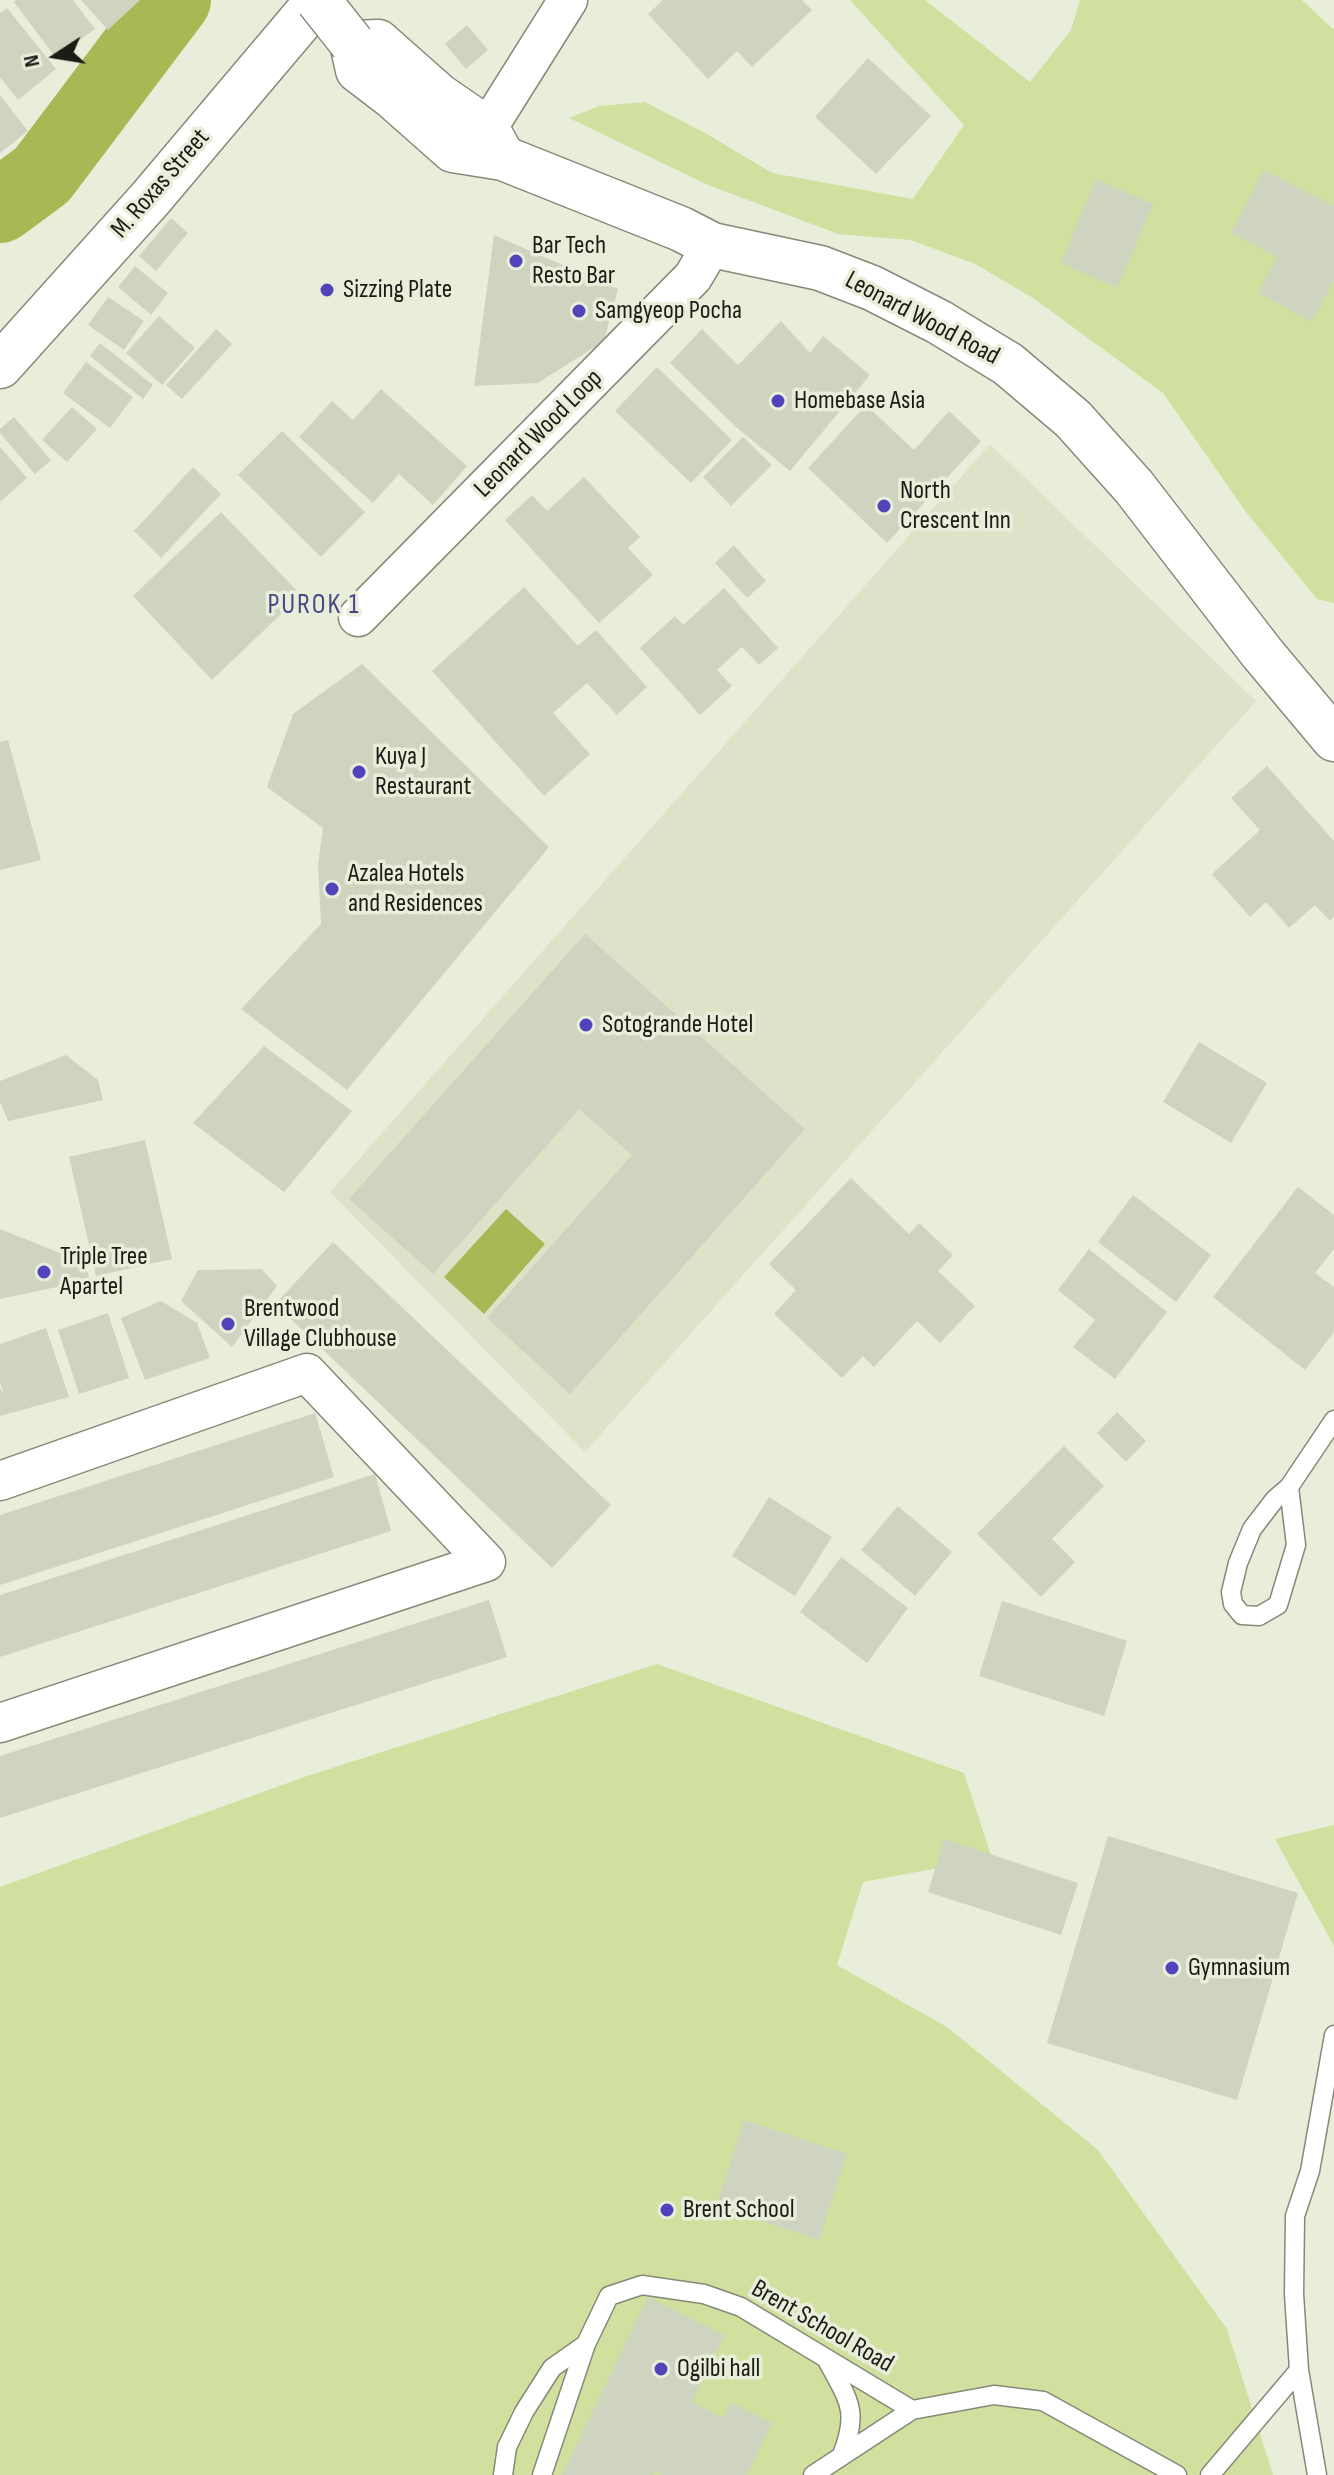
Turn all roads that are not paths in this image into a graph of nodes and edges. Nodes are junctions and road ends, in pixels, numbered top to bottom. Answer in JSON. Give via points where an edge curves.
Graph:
{"nodes":[{"id":1,"x":318,"y":0,"type":"edge"},
{"id":2,"x":568,"y":0,"type":"edge"},
{"id":3,"x":495,"y":143,"type":"junction"},
{"id":4,"x":712,"y":245,"type":"junction"},
{"id":5,"x":0,"y":366,"type":"edge"},
{"id":6,"x":358,"y":617,"type":"dead end"},
{"id":7,"x":1334,"y":739,"type":"edge"},
{"id":8,"x":1334,"y":1420,"type":"edge"},
{"id":9,"x":0,"y":1481,"type":"edge"},
{"id":10,"x":1289,"y":1487,"type":"junction"},
{"id":11,"x":0,"y":1723,"type":"edge"},
{"id":12,"x":1334,"y":2035,"type":"edge"},
{"id":13,"x":586,"y":2344,"type":"junction"},
{"id":14,"x":826,"y":2360,"type":"junction"},
{"id":15,"x":1299,"y":2370,"type":"junction"},
{"id":16,"x":912,"y":2410,"type":"junction"},
{"id":17,"x":842,"y":2455,"type":"junction"},
{"id":18,"x":503,"y":2475,"type":"edge"},
{"id":19,"x":542,"y":2475,"type":"edge"},
{"id":20,"x":813,"y":2475,"type":"edge"},
{"id":21,"x":1177,"y":2475,"type":"edge"},
{"id":22,"x":1210,"y":2475,"type":"edge"},
{"id":23,"x":1317,"y":2475,"type":"edge"}],
"edges":[{"from":1,"to":3,"type":"main road","name":"Leonard Wood Road","bridge":true,"via":[[352,43],[358,70],[453,150]]},
{"from":1,"to":5,"type":"main road","name":"M. Roxas Street"},
{"from":2,"to":3,"type":"street"},
{"from":3,"to":4,"type":"main road","name":"Leonard Wood Road"},
{"from":4,"to":6,"type":"street","name":"Leonard Wood Loop","via":[[693,277]]},
{"from":4,"to":7,"type":"main road","name":"Leonard Wood Road","via":[[820,268],[872,288],[1008,364],[1073,419],[1134,487]]},
{"from":8,"to":10,"type":"lane"},
{"from":9,"to":11,"type":"street","via":[[307,1373],[486,1562]]},
{"from":10,"to":10,"type":"lane","via":[[1296,1545],[1278,1605],[1259,1616],[1242,1615],[1231,1592],[1238,1563],[1252,1529]]},
{"from":12,"to":15,"type":"lane","via":[[1310,2171],[1295,2216]]},
{"from":13,"to":14,"type":"lane","name":"Brent School Road","via":[[609,2296],[642,2285],[704,2294],[741,2307]]},
{"from":13,"to":18,"type":"lane","via":[[552,2368],[524,2412],[507,2447]]},
{"from":13,"to":19,"type":"lane","name":"Brent School Road"},
{"from":14,"to":16,"type":"lane","name":"Brent School Road"},
{"from":14,"to":17,"type":"lane","via":[[849,2401],[851,2431]]},
{"from":15,"to":22,"type":"lane"},
{"from":15,"to":23,"type":"lane"},
{"from":16,"to":17,"type":"lane"},
{"from":16,"to":21,"type":"lane","via":[[994,2395],[1043,2401]]},
{"from":17,"to":20,"type":"lane"}]}
